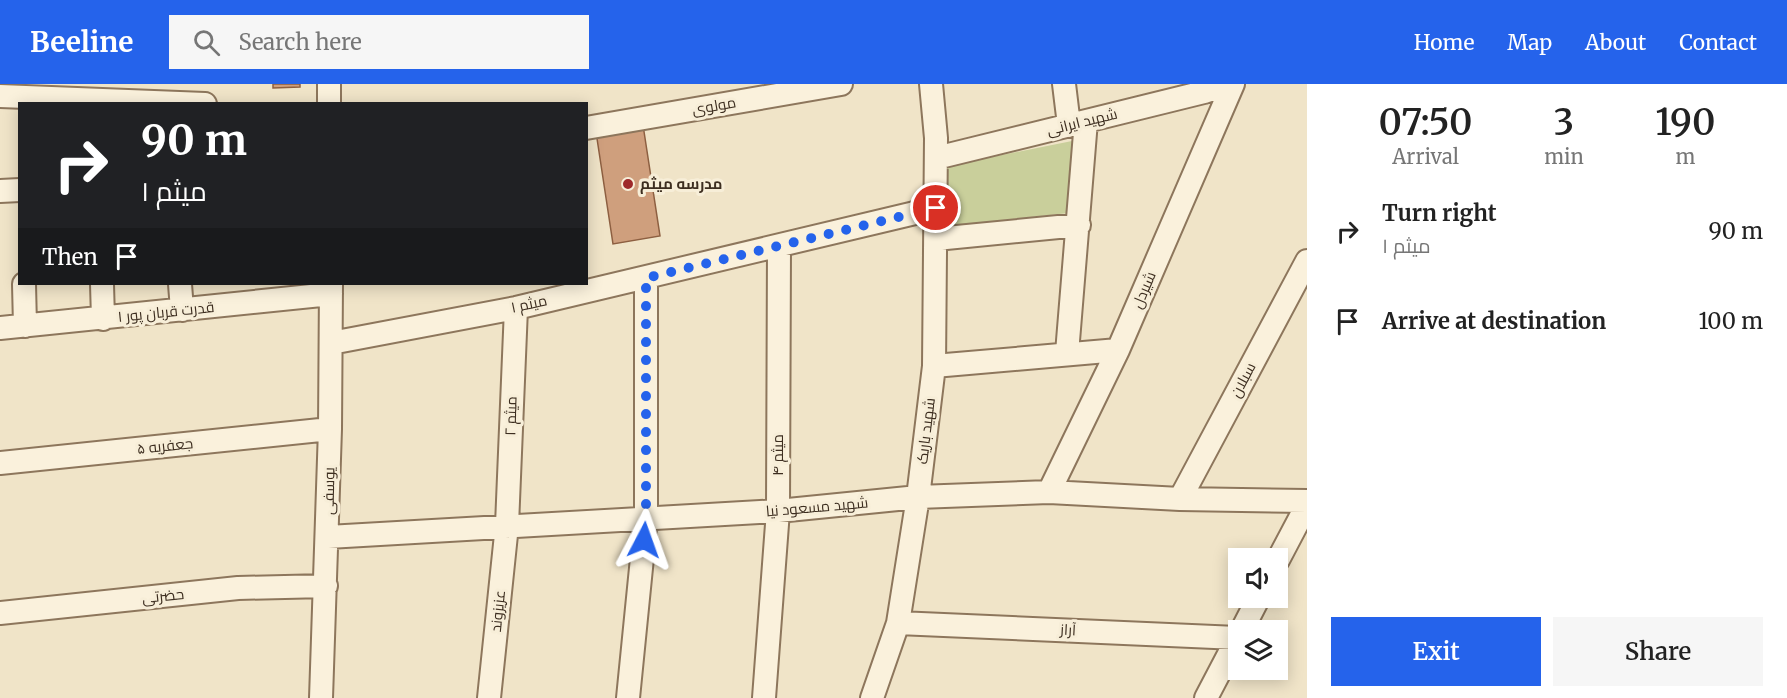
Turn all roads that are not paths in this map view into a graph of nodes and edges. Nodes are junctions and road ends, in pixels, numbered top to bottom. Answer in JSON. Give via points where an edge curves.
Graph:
{"nodes":[{"id":1,"x":329,"y":84,"type":"edge"},
{"id":2,"x":841,"y":84,"type":"edge"},
{"id":3,"x":931,"y":84,"type":"edge"},
{"id":4,"x":1064,"y":84,"type":"edge"},
{"id":5,"x":1227,"y":84,"type":"edge"},
{"id":6,"x":1233,"y":84,"type":"edge"},
{"id":7,"x":1203,"y":88,"type":"edge"},
{"id":8,"x":0,"y":96,"type":"edge"},
{"id":9,"x":154,"y":102,"type":"edge"},
{"id":10,"x":329,"y":102,"type":"edge"},
{"id":11,"x":1077,"y":123,"type":"junction"},
{"id":12,"x":588,"y":128,"type":"edge"},
{"id":13,"x":936,"y":158,"type":"junction"},
{"id":14,"x":18,"y":190,"type":"edge"},
{"id":15,"x":0,"y":191,"type":"edge"},
{"id":16,"x":936,"y":208,"type":"junction"},
{"id":17,"x":1079,"y":225,"type":"junction"},
{"id":18,"x":936,"y":239,"type":"junction"},
{"id":19,"x":779,"y":247,"type":"junction"},
{"id":20,"x":1307,"y":261,"type":"edge"},
{"id":21,"x":646,"y":278,"type":"junction"},
{"id":22,"x":24,"y":285,"type":"edge"},
{"id":23,"x":102,"y":285,"type":"edge"},
{"id":24,"x":180,"y":285,"type":"edge"},
{"id":25,"x":331,"y":289,"type":"edge"},
{"id":26,"x":516,"y":308,"type":"junction"},
{"id":27,"x":182,"y":310,"type":"junction"},
{"id":28,"x":103,"y":319,"type":"junction"},
{"id":29,"x":25,"y":326,"type":"junction"},
{"id":30,"x":0,"y":328,"type":"edge"},
{"id":31,"x":331,"y":343,"type":"junction"},
{"id":32,"x":1118,"y":350,"type":"junction"},
{"id":33,"x":1067,"y":353,"type":"junction"},
{"id":34,"x":934,"y":366,"type":"junction"},
{"id":35,"x":330,"y":429,"type":"junction"},
{"id":36,"x":0,"y":463,"type":"edge"},
{"id":37,"x":1049,"y":492,"type":"junction"},
{"id":38,"x":918,"y":497,"type":"junction"},
{"id":39,"x":1180,"y":499,"type":"junction"},
{"id":40,"x":1307,"y":503,"type":"edge"},
{"id":41,"x":778,"y":511,"type":"junction"},
{"id":42,"x":646,"y":518,"type":"junction"},
{"id":43,"x":507,"y":525,"type":"junction"},
{"id":44,"x":328,"y":537,"type":"junction"},
{"id":45,"x":1284,"y":548,"type":"edge"},
{"id":46,"x":326,"y":586,"type":"junction"},
{"id":47,"x":0,"y":613,"type":"edge"},
{"id":48,"x":898,"y":623,"type":"junction"},
{"id":49,"x":1228,"y":634,"type":"edge"},
{"id":50,"x":1228,"y":660,"type":"edge"},
{"id":51,"x":1213,"y":695,"type":"edge"},
{"id":52,"x":321,"y":698,"type":"edge"},
{"id":53,"x":489,"y":698,"type":"edge"},
{"id":54,"x":628,"y":698,"type":"edge"},
{"id":55,"x":764,"y":698,"type":"edge"},
{"id":56,"x":872,"y":698,"type":"edge"}],
"edges":[{"from":1,"to":10,"type":"street"},
{"from":2,"to":12,"type":"street","name":"مولوی"},
{"from":3,"to":13,"type":"street","name":"شهید باریک"},
{"from":4,"to":11,"type":"street"},
{"from":5,"to":7,"type":"street","name":"شهید ایرانی"},
{"from":6,"to":32,"type":"street","name":"شیردل"},
{"from":7,"to":11,"type":"street","name":"شهید ایرانی"},
{"from":8,"to":9,"type":"street"},
{"from":11,"to":13,"type":"street","name":"شهید ایرانی"},
{"from":11,"to":17,"type":"street"},
{"from":13,"to":16,"type":"street","name":"شهید باریک"},
{"from":14,"to":15,"type":"street"},
{"from":16,"to":18,"type":"street","name":"شهید باریک"},
{"from":16,"to":19,"type":"street","name":"میثم ۱"},
{"from":17,"to":18,"type":"street"},
{"from":17,"to":33,"type":"street"},
{"from":18,"to":34,"type":"street","name":"شهید باریک"},
{"from":19,"to":21,"type":"street","name":"میثم ۱"},
{"from":19,"to":41,"type":"street","name":"میثم ۴"},
{"from":20,"to":39,"type":"street","name":"سبلان"},
{"from":21,"to":26,"type":"street","name":"میثم ۱"},
{"from":21,"to":42,"type":"street"},
{"from":22,"to":29,"type":"street"},
{"from":23,"to":28,"type":"street"},
{"from":24,"to":27,"type":"street"},
{"from":25,"to":27,"type":"street","name":"قدرت قربان پور ۱"},
{"from":25,"to":31,"type":"street","name":"یوسفی"},
{"from":26,"to":31,"type":"street","name":"میثم ۱"},
{"from":26,"to":43,"type":"street","name":"میثم ۲"},
{"from":27,"to":28,"type":"street","name":"قدرت قربان پور ۱"},
{"from":28,"to":29,"type":"street","name":"قدرت قربان پور ۱"},
{"from":29,"to":30,"type":"street","name":"قدرت قربان پور ۱"},
{"from":31,"to":35,"type":"street","name":"یوسفی"},
{"from":32,"to":33,"type":"street"},
{"from":32,"to":37,"type":"street","name":"شیردل"},
{"from":33,"to":34,"type":"street"},
{"from":34,"to":38,"type":"street","name":"شهید باریک"},
{"from":35,"to":36,"type":"street","name":"جعفریه ۵"},
{"from":35,"to":44,"type":"street","name":"یوسفی"},
{"from":37,"to":38,"type":"street","name":"شهید مسعود نیا"},
{"from":37,"to":39,"type":"street","name":"شهید مسعود نیا"},
{"from":38,"to":41,"type":"street","name":"شهید مسعود نیا"},
{"from":38,"to":48,"type":"street","name":"شهید باریک"},
{"from":39,"to":40,"type":"street","name":"شهید مسعود نیا"},
{"from":40,"to":45,"type":"street"},
{"from":41,"to":42,"type":"street","name":"شهید مسعود نیا"},
{"from":41,"to":55,"type":"street","name":"میثم ۴"},
{"from":42,"to":43,"type":"street","name":"شهید مسعود نیا"},
{"from":42,"to":54,"type":"street"},
{"from":43,"to":44,"type":"street","name":"شهید مسعود نیا"},
{"from":43,"to":53,"type":"street","name":"عزیزوند"},
{"from":44,"to":46,"type":"street","name":"یوسفی"},
{"from":46,"to":47,"type":"street","name":"حضرتی","via":[[238,588]]},
{"from":46,"to":52,"type":"street","name":"یوسفی"},
{"from":48,"to":49,"type":"street","name":"آراز"},
{"from":48,"to":56,"type":"street","name":"شهید باریک"},
{"from":50,"to":51,"type":"street"}]}
